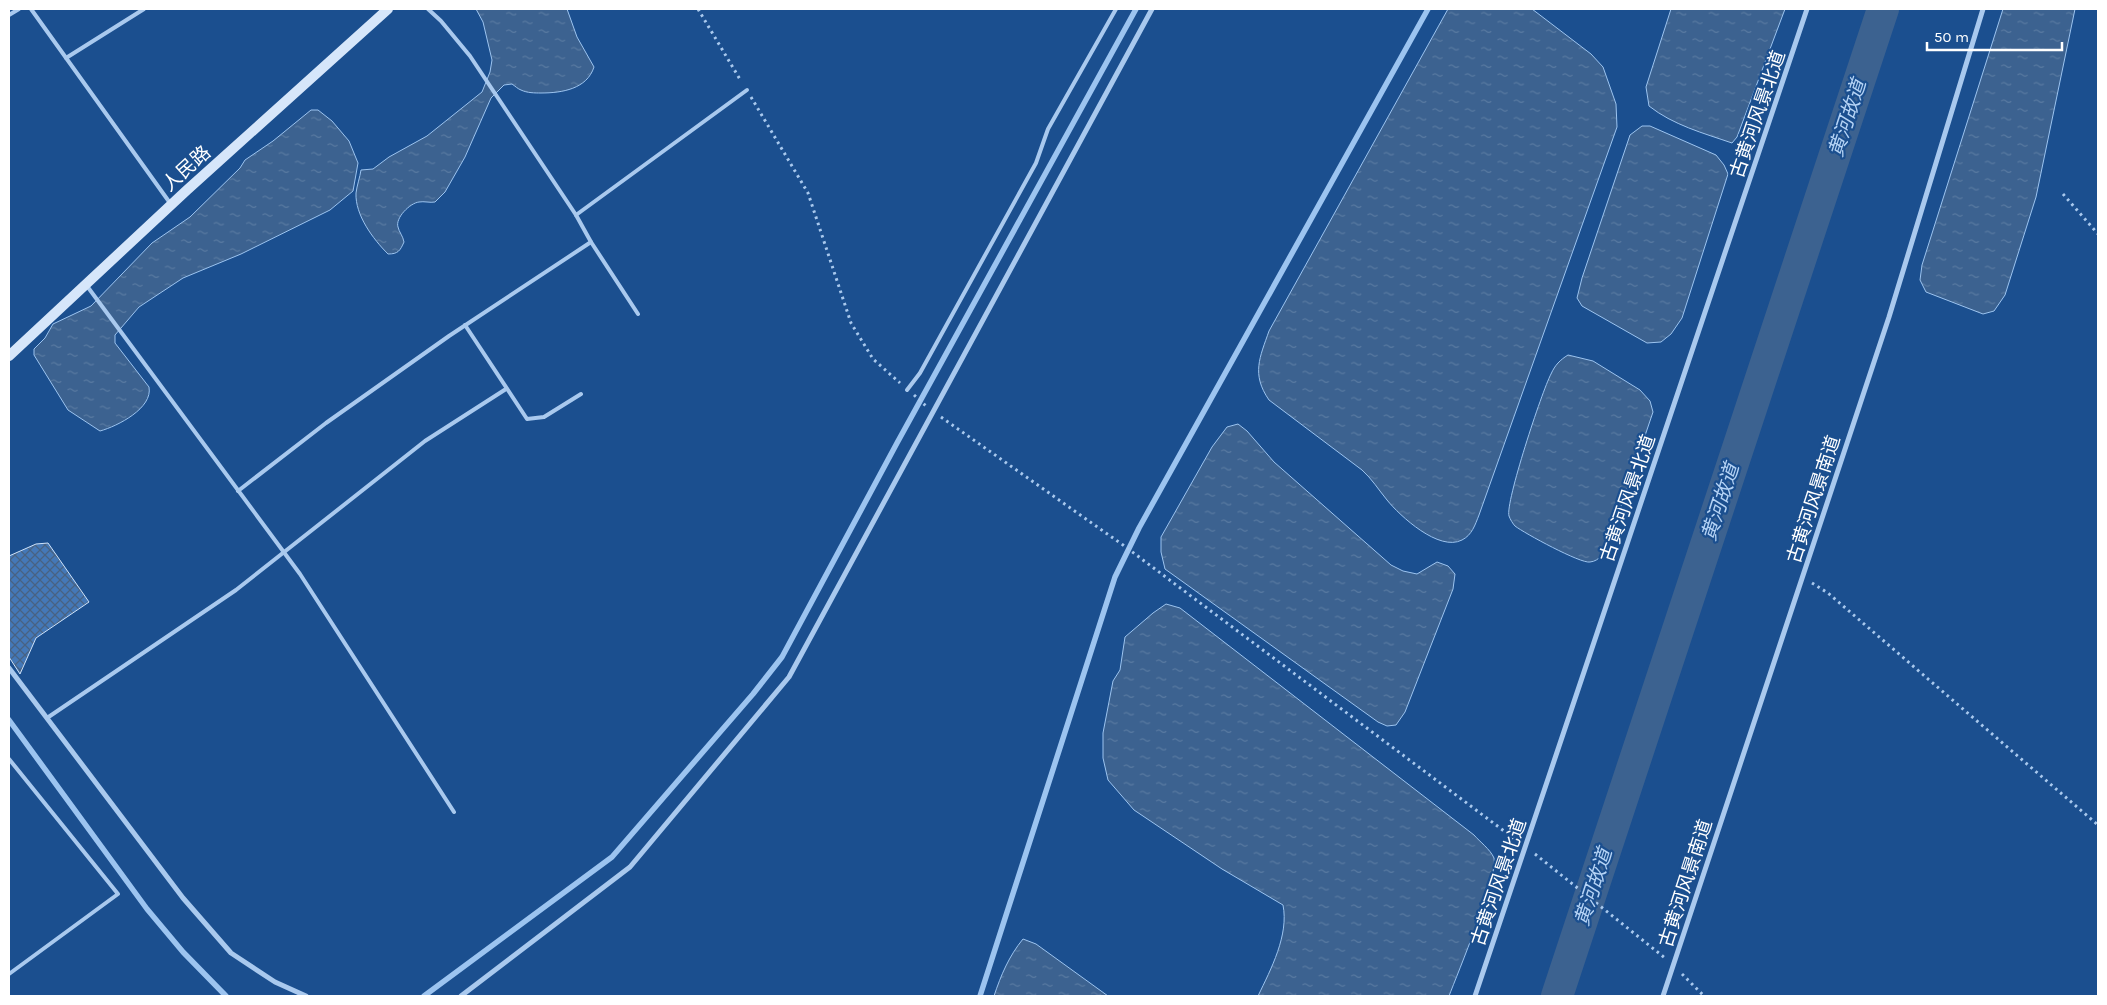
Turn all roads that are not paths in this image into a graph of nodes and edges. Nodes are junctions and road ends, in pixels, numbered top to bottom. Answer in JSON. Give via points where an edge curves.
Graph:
{"nodes":[{"id":1,"x":18,"y":9,"type":"edge"},
{"id":2,"x":31,"y":9,"type":"edge"},
{"id":3,"x":144,"y":9,"type":"edge"},
{"id":4,"x":388,"y":9,"type":"edge"},
{"id":5,"x":428,"y":9,"type":"edge"},
{"id":6,"x":1116,"y":9,"type":"edge"},
{"id":7,"x":1152,"y":9,"type":"edge"},
{"id":8,"x":1807,"y":9,"type":"edge"},
{"id":9,"x":1983,"y":9,"type":"edge"},
{"id":10,"x":9,"y":15,"type":"edge"},
{"id":11,"x":66,"y":58,"type":"junction"},
{"id":12,"x":747,"y":90,"type":"road end"},
{"id":13,"x":171,"y":205,"type":"junction"},
{"id":14,"x":576,"y":215,"type":"junction"},
{"id":15,"x":591,"y":242,"type":"junction"},
{"id":16,"x":86,"y":284,"type":"junction"},
{"id":17,"x":638,"y":314,"type":"dead end"},
{"id":18,"x":465,"y":325,"type":"junction"},
{"id":19,"x":9,"y":356,"type":"edge"},
{"id":20,"x":506,"y":389,"type":"junction"},
{"id":21,"x":907,"y":390,"type":"road end"},
{"id":22,"x":581,"y":394,"type":"dead end"},
{"id":23,"x":238,"y":491,"type":"junction"},
{"id":24,"x":284,"y":553,"type":"junction"},
{"id":25,"x":9,"y":668,"type":"edge"},
{"id":26,"x":47,"y":718,"type":"junction"},
{"id":27,"x":9,"y":760,"type":"edge"},
{"id":28,"x":454,"y":812,"type":"dead end"},
{"id":29,"x":9,"y":974,"type":"edge"},
{"id":30,"x":306,"y":996,"type":"edge"},
{"id":31,"x":461,"y":996,"type":"edge"},
{"id":32,"x":1475,"y":996,"type":"edge"},
{"id":33,"x":1663,"y":996,"type":"edge"}],
"edges":[{"from":1,"to":10,"type":"lane"},
{"from":2,"to":11,"type":"lane"},
{"from":3,"to":11,"type":"lane"},
{"from":4,"to":13,"type":"street","name":"人民路"},
{"from":5,"to":14,"type":"lane","via":[[470,56]]},
{"from":6,"to":21,"type":"lane","via":[[1048,129],[1031,172],[920,373]]},
{"from":7,"to":31,"type":"street","via":[[790,677],[630,867]]},
{"from":8,"to":32,"type":"street","name":"古黄河风景北道"},
{"from":9,"to":33,"type":"street","name":"古黄河风景南道","via":[[1889,317]]},
{"from":11,"to":13,"type":"lane"},
{"from":12,"to":14,"type":"lane"},
{"from":13,"to":16,"type":"street","name":"人民路"},
{"from":14,"to":15,"type":"lane"},
{"from":15,"to":17,"type":"lane"},
{"from":15,"to":18,"type":"lane"},
{"from":16,"to":19,"type":"street","name":"人民路"},
{"from":16,"to":23,"type":"lane"},
{"from":18,"to":20,"type":"lane"},
{"from":18,"to":23,"type":"lane","via":[[326,423]]},
{"from":20,"to":22,"type":"lane","via":[[527,419],[544,416]]},
{"from":20,"to":24,"type":"lane","via":[[425,441]]},
{"from":23,"to":24,"type":"lane"},
{"from":24,"to":26,"type":"lane","via":[[236,590]]},
{"from":24,"to":28,"type":"lane"},
{"from":25,"to":26,"type":"street"},
{"from":26,"to":30,"type":"street","via":[[183,898],[231,953],[275,982]]},
{"from":27,"to":29,"type":"lane","via":[[118,894]]}]}
